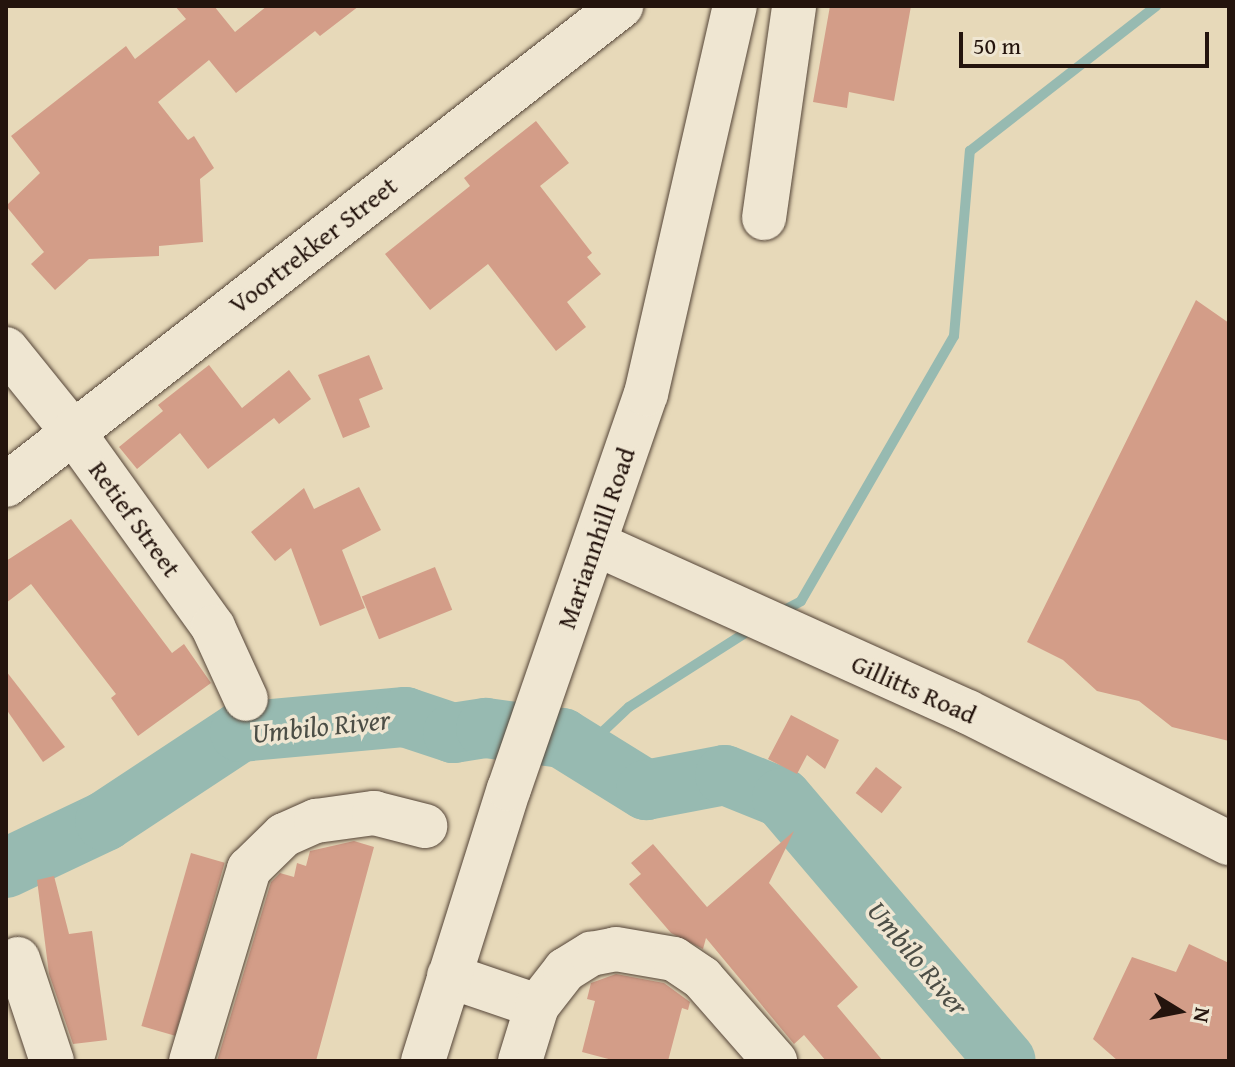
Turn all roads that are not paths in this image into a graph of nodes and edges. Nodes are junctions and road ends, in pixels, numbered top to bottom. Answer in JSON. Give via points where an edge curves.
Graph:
{"nodes":[{"id":1,"x":621,"y":6,"type":"edge"},
{"id":2,"x":735,"y":6,"type":"edge"},
{"id":3,"x":794,"y":6,"type":"edge"},
{"id":4,"x":710,"y":129,"type":"junction"},
{"id":5,"x":776,"y":141,"type":"junction"},
{"id":6,"x":764,"y":218,"type":"dead end"},
{"id":7,"x":6,"y":349,"type":"edge"},
{"id":8,"x":73,"y":432,"type":"junction"},
{"id":9,"x":6,"y":485,"type":"edge"},
{"id":10,"x":596,"y":544,"type":"junction"},
{"id":11,"x":246,"y":699,"type":"dead end"},
{"id":12,"x":425,"y":826,"type":"dead end"},
{"id":13,"x":1229,"y":843,"type":"edge"},
{"id":14,"x":18,"y":959,"type":"dead end"},
{"id":15,"x":449,"y":976,"type":"junction"},
{"id":16,"x":537,"y":1006,"type":"junction"},
{"id":17,"x":52,"y":1061,"type":"edge"},
{"id":18,"x":191,"y":1061,"type":"edge"},
{"id":19,"x":423,"y":1061,"type":"edge"},
{"id":20,"x":520,"y":1061,"type":"edge"},
{"id":21,"x":775,"y":1061,"type":"edge"}],
"edges":[{"from":1,"to":8,"type":"street","name":"Voortrekker Street"},
{"from":2,"to":4,"type":"street","name":"Mariannhill Road"},
{"from":3,"to":5,"type":"street"},
{"from":4,"to":5,"type":"street"},
{"from":4,"to":10,"type":"street","name":"Mariannhill Road","via":[[646,394]]},
{"from":5,"to":6,"type":"street"},
{"from":7,"to":8,"type":"street","name":"Retief Street"},
{"from":8,"to":9,"type":"street","name":"Voortrekker Street"},
{"from":8,"to":11,"type":"street","name":"Retief Street","via":[[213,627]]},
{"from":10,"to":13,"type":"street","name":"Gillitts Road","via":[[968,712]]},
{"from":10,"to":15,"type":"street","name":"Mariannhill Road"},
{"from":12,"to":18,"type":"street","via":[[374,813],[316,821],[284,835],[249,869]]},
{"from":14,"to":17,"type":"street"},
{"from":15,"to":16,"type":"street"},
{"from":15,"to":19,"type":"street","name":"Mariannhill Road"},
{"from":16,"to":20,"type":"street"},
{"from":16,"to":21,"type":"street","via":[[565,970],[591,954],[649,951],[674,959],[702,978]]}]}
